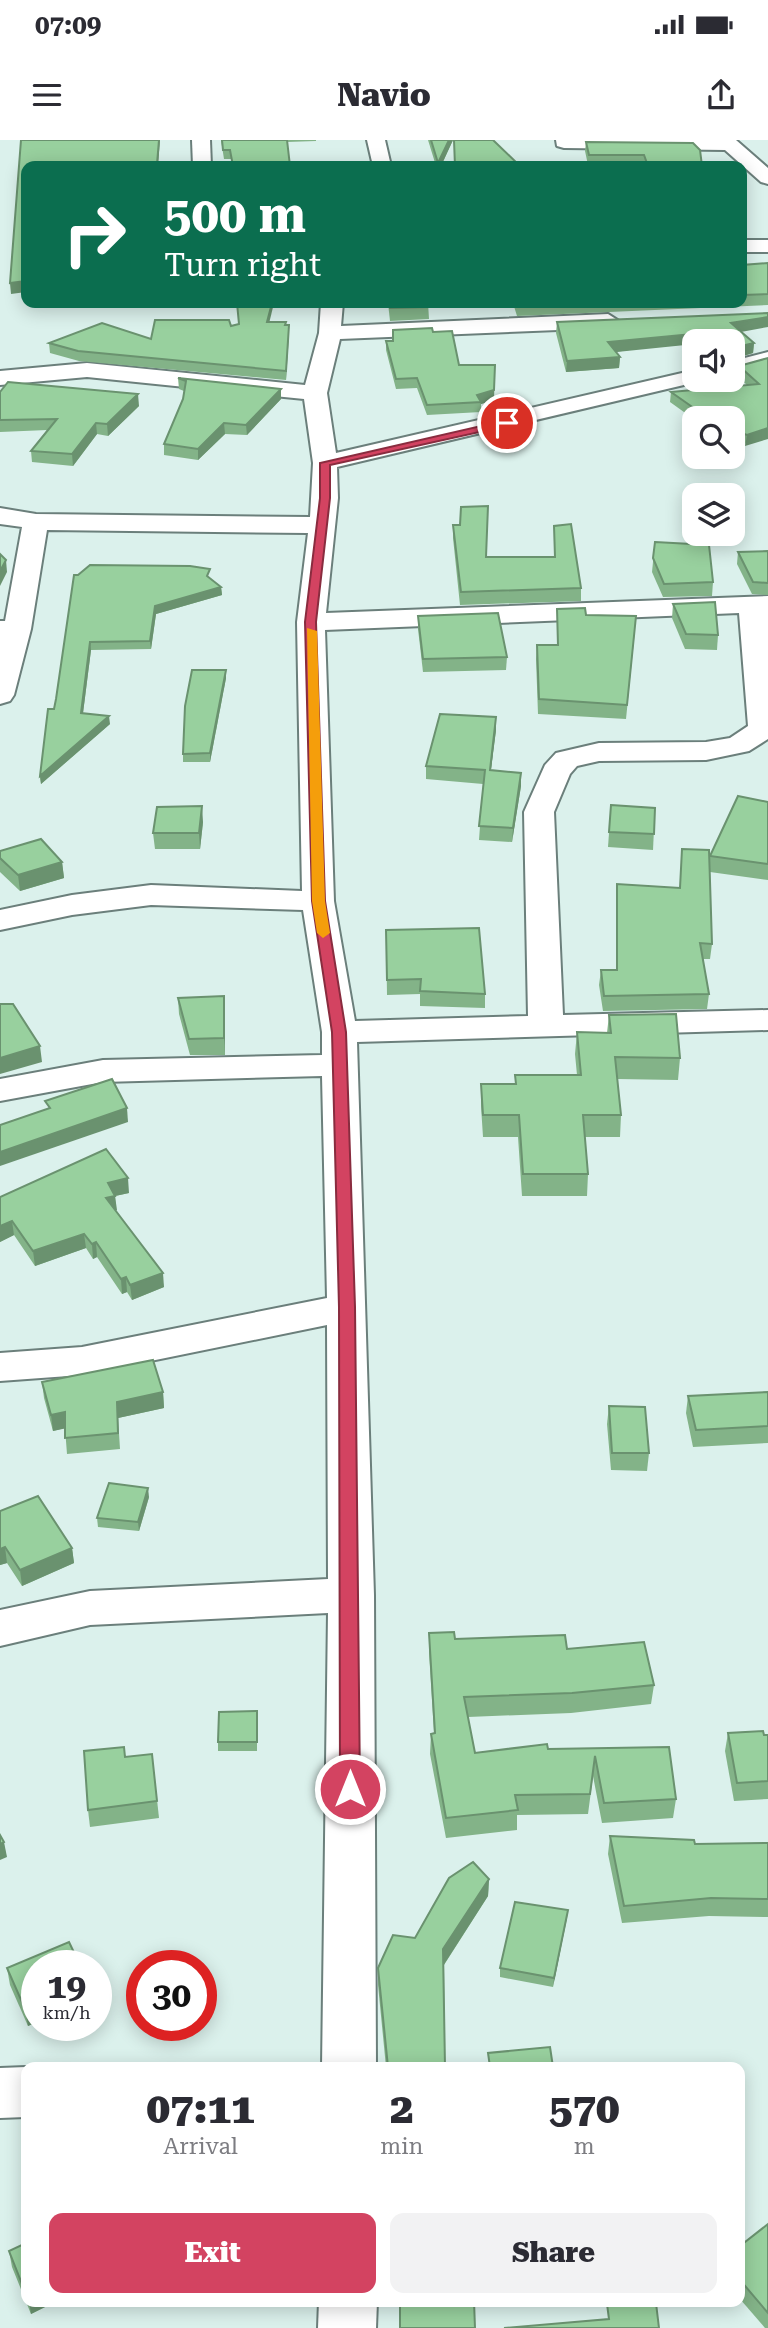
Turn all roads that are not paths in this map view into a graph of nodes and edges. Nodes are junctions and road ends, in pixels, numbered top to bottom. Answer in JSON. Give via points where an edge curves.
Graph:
{"nodes":[{"id":1,"x":201,"y":140,"type":"edge"},
{"id":2,"x":376,"y":140,"type":"edge"},
{"id":3,"x":564,"y":141,"type":"edge"},
{"id":4,"x":757,"y":144,"type":"dead end"},
{"id":5,"x":736,"y":146,"type":"junction"},
{"id":6,"x":202,"y":161,"type":"edge"},
{"id":7,"x":381,"y":161,"type":"edge"},
{"id":8,"x":571,"y":161,"type":"edge"},
{"id":9,"x":768,"y":178,"type":"edge"},
{"id":10,"x":747,"y":246,"type":"edge"},
{"id":11,"x":768,"y":246,"type":"edge"},
{"id":12,"x":331,"y":318,"type":"edge"},
{"id":13,"x":631,"y":320,"type":"edge"},
{"id":14,"x":768,"y":359,"type":"edge"},
{"id":15,"x":745,"y":365,"type":"edge"},
{"id":16,"x":0,"y":378,"type":"edge"},
{"id":17,"x":682,"y":380,"type":"edge"},
{"id":18,"x":315,"y":393,"type":"junction"},
{"id":19,"x":325,"y":463,"type":"junction"},
{"id":20,"x":0,"y":516,"type":"edge"},
{"id":21,"x":36,"y":522,"type":"junction"},
{"id":22,"x":320,"y":525,"type":"junction"},
{"id":23,"x":760,"y":604,"type":"edge"},
{"id":24,"x":311,"y":622,"type":"junction"},
{"id":25,"x":8,"y":629,"type":"edge"},
{"id":26,"x":0,"y":695,"type":"edge"},
{"id":27,"x":318,"y":901,"type":"junction"},
{"id":28,"x":0,"y":920,"type":"edge"},
{"id":29,"x":768,"y":1020,"type":"edge"},
{"id":30,"x":546,"y":1027,"type":"junction"},
{"id":31,"x":339,"y":1049,"type":"junction"},
{"id":32,"x":0,"y":1090,"type":"edge"},
{"id":33,"x":347,"y":1307,"type":"junction"},
{"id":34,"x":0,"y":1367,"type":"edge"},
{"id":35,"x":351,"y":1595,"type":"junction"},
{"id":36,"x":0,"y":1628,"type":"edge"},
{"id":37,"x":349,"y":2062,"type":"edge"},
{"id":38,"x":21,"y":2092,"type":"edge"},
{"id":39,"x":0,"y":2093,"type":"edge"},
{"id":40,"x":348,"y":2307,"type":"edge"},
{"id":41,"x":347,"y":2328,"type":"edge"}],
"edges":[{"from":1,"to":6,"type":"street"},
{"from":2,"to":7,"type":"street"},
{"from":3,"to":5,"type":"street"},
{"from":3,"to":8,"type":"street"},
{"from":4,"to":5,"type":"street"},
{"from":5,"to":9,"type":"street"},
{"from":10,"to":11,"type":"street"},
{"from":12,"to":13,"type":"street"},
{"from":12,"to":18,"type":"street"},
{"from":14,"to":15,"type":"street"},
{"from":16,"to":18,"type":"street","via":[[87,370]]},
{"from":17,"to":19,"type":"street"},
{"from":18,"to":19,"type":"street"},
{"from":19,"to":22,"type":"street"},
{"from":20,"to":21,"type":"street"},
{"from":21,"to":22,"type":"street"},
{"from":21,"to":25,"type":"street"},
{"from":22,"to":24,"type":"street"},
{"from":23,"to":24,"type":"street"},
{"from":23,"to":30,"type":"street","via":[[763,729],[739,744],[706,751],[599,752],[567,759],[556,771],[540,812]]},
{"from":24,"to":27,"type":"street"},
{"from":25,"to":26,"type":"street"},
{"from":27,"to":28,"type":"street","via":[[151,895]]},
{"from":27,"to":31,"type":"street"},
{"from":29,"to":30,"type":"street"},
{"from":30,"to":31,"type":"street"},
{"from":31,"to":32,"type":"street","via":[[103,1071]]},
{"from":31,"to":33,"type":"street"},
{"from":33,"to":34,"type":"street","via":[[82,1361]]},
{"from":33,"to":35,"type":"street"},
{"from":35,"to":36,"type":"street","via":[[90,1608]]},
{"from":35,"to":37,"type":"street"},
{"from":38,"to":39,"type":"street"},
{"from":40,"to":41,"type":"street"}]}
